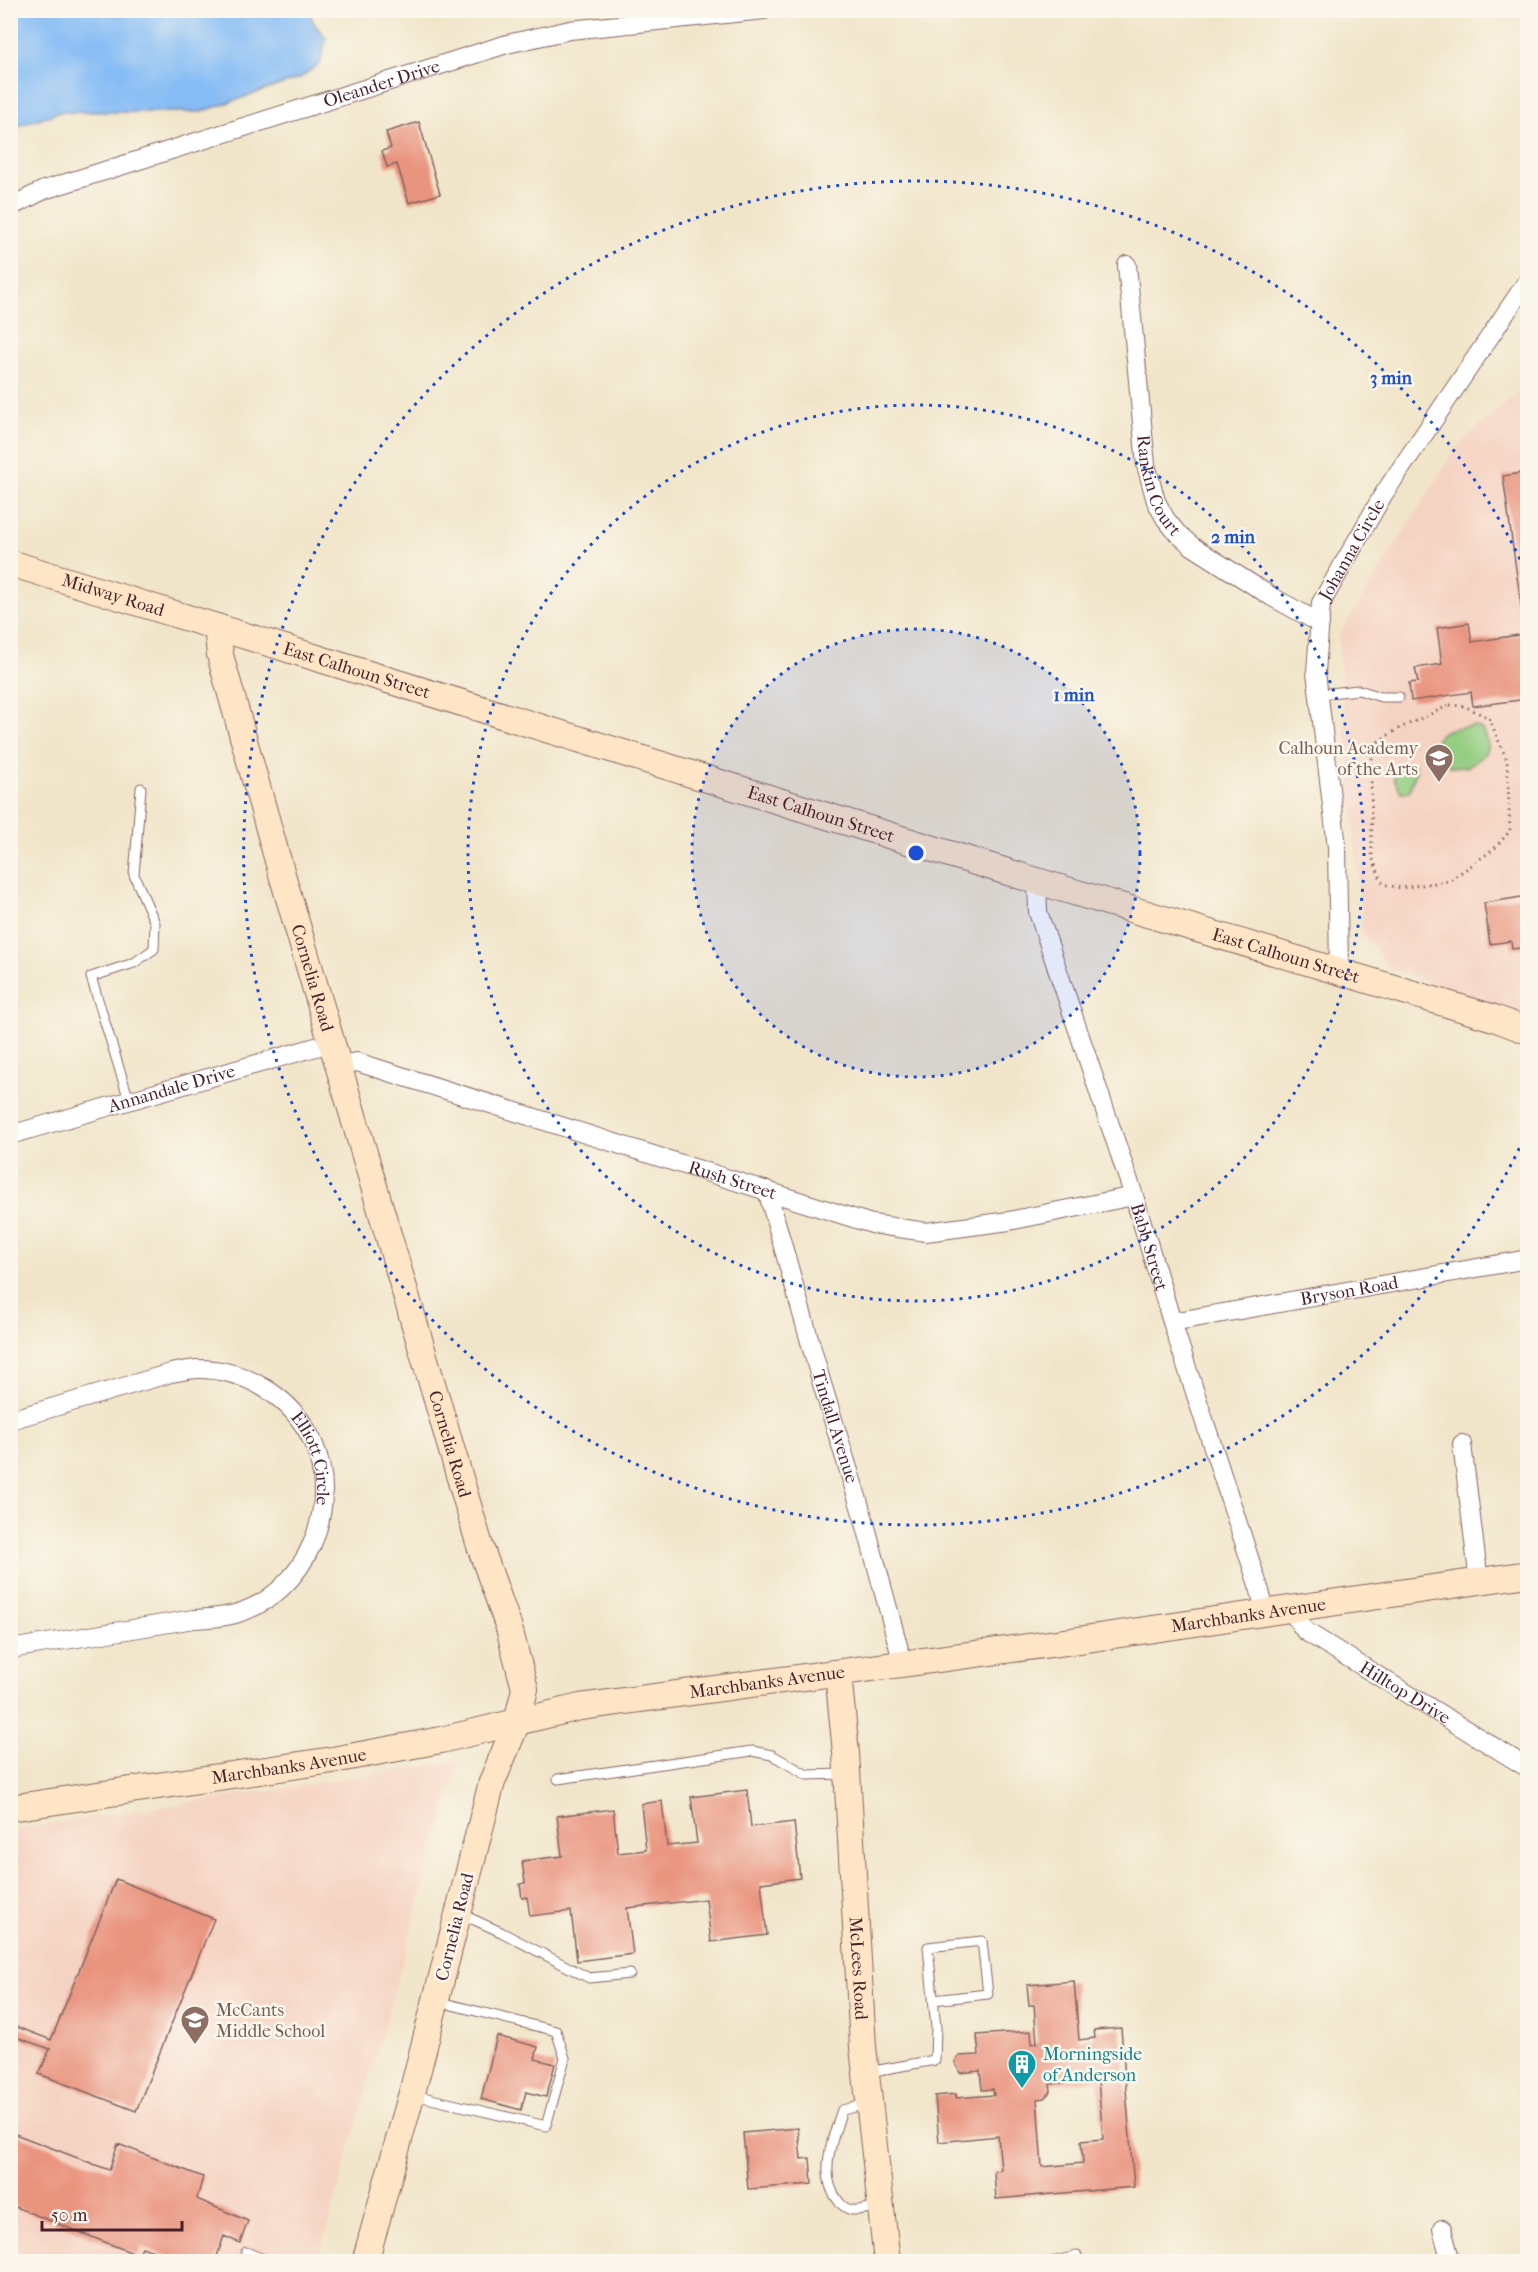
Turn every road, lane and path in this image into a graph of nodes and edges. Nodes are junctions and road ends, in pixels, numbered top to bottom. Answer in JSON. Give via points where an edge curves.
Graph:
{"nodes":[{"id":1,"x":764,"y":10,"type":"edge"},
{"id":2,"x":10,"y":207,"type":"edge"},
{"id":3,"x":1127,"y":265,"type":"dead end"},
{"id":4,"x":1527,"y":280,"type":"edge"},
{"id":5,"x":10,"y":562,"type":"edge"},
{"id":6,"x":1320,"y":623,"type":"junction"},
{"id":7,"x":217,"y":627,"type":"junction"},
{"id":8,"x":1319,"y":694,"type":"junction"},
{"id":9,"x":1399,"y":697,"type":"dead end"},
{"id":10,"x":1432,"y":712,"type":"joint"},
{"id":11,"x":141,"y":788,"type":"dead end"},
{"id":12,"x":1037,"y":881,"type":"junction"},
{"id":13,"x":1339,"y":970,"type":"junction"},
{"id":14,"x":1527,"y":1031,"type":"edge"},
{"id":15,"x":337,"y":1053,"type":"junction"},
{"id":16,"x":129,"y":1100,"type":"junction"},
{"id":17,"x":10,"y":1135,"type":"edge"},
{"id":18,"x":767,"y":1190,"type":"junction"},
{"id":19,"x":1134,"y":1196,"type":"junction"},
{"id":20,"x":1527,"y":1259,"type":"edge"},
{"id":21,"x":1172,"y":1322,"type":"junction"},
{"id":22,"x":10,"y":1420,"type":"edge"},
{"id":23,"x":1462,"y":1444,"type":"dead end"},
{"id":24,"x":1527,"y":1574,"type":"edge"},
{"id":25,"x":1479,"y":1582,"type":"junction"},
{"id":26,"x":1278,"y":1611,"type":"junction"},
{"id":27,"x":10,"y":1649,"type":"edge"},
{"id":28,"x":903,"y":1664,"type":"junction"},
{"id":29,"x":838,"y":1673,"type":"junction"},
{"id":30,"x":517,"y":1722,"type":"junction"},
{"id":31,"x":1527,"y":1768,"type":"edge"},
{"id":32,"x":847,"y":1774,"type":"junction"},
{"id":33,"x":558,"y":1779,"type":"dead end"},
{"id":34,"x":10,"y":1808,"type":"edge"},
{"id":35,"x":458,"y":1914,"type":"junction"},
{"id":36,"x":630,"y":1974,"type":"dead end"},
{"id":37,"x":933,"y":2000,"type":"junction"},
{"id":38,"x":436,"y":2001,"type":"junction"},
{"id":39,"x":865,"y":2073,"type":"junction"},
{"id":40,"x":411,"y":2094,"type":"junction"},
{"id":41,"x":869,"y":2103,"type":"junction"},
{"id":42,"x":880,"y":2206,"type":"junction"},
{"id":43,"x":1442,"y":2229,"type":"dead end"},
{"id":44,"x":246,"y":2252,"type":"dead end"},
{"id":45,"x":271,"y":2262,"type":"edge"},
{"id":46,"x":365,"y":2262,"type":"edge"},
{"id":47,"x":886,"y":2262,"type":"edge"},
{"id":48,"x":1053,"y":2262,"type":"edge"},
{"id":49,"x":1078,"y":2262,"type":"edge"},
{"id":50,"x":1451,"y":2262,"type":"edge"}],
"edges":[{"from":1,"to":2,"type":"street","name":"Oleander Drive","via":[[570,30],[507,44],[44,190]]},
{"from":3,"to":6,"type":"street","name":"Rankin Court","via":[[1146,465],[1156,501],[1170,525],[1192,546]]},
{"from":4,"to":6,"type":"street","name":"Johanna Circle","via":[[1383,495],[1321,603]]},
{"from":5,"to":7,"type":"street","name":"Midway Road"},
{"from":6,"to":8,"type":"street","name":"Johanna Circle","via":[[1316,672]]},
{"from":7,"to":12,"type":"street","name":"East Calhoun Street"},
{"from":7,"to":15,"type":"street","name":"Cornelia Road","via":[[220,654],[276,854]]},
{"from":8,"to":9,"type":"lane","via":[[1359,690],[1381,697]]},
{"from":8,"to":13,"type":"street","name":"Johanna Circle","via":[[1337,847]]},
{"from":10,"to":10,"type":"path","via":[[1379,741],[1371,761],[1372,857],[1383,884],[1400,888],[1449,881],[1494,849],[1510,831],[1507,760],[1489,718],[1464,706],[1450,705]]},
{"from":11,"to":16,"type":"lane","via":[[134,875],[155,923],[154,949],[134,963],[91,977]]},
{"from":12,"to":13,"type":"street","name":"East Calhoun Street"},
{"from":12,"to":19,"type":"street","name":"Babb Street","via":[[1038,912]]},
{"from":13,"to":14,"type":"street","name":"East Calhoun Street"},
{"from":15,"to":16,"type":"street","name":"Annandale Drive"},
{"from":15,"to":18,"type":"street","name":"Rush Street"},
{"from":15,"to":30,"type":"street","name":"Cornelia Road","via":[[477,1534],[509,1628],[525,1689]]},
{"from":16,"to":17,"type":"street","name":"Annandale Drive"},
{"from":18,"to":19,"type":"street","name":"Rush Street","via":[[872,1224],[926,1232],[1009,1221]]},
{"from":18,"to":28,"type":"street","name":"Tindall Avenue"},
{"from":19,"to":21,"type":"street","name":"Babb Street"},
{"from":20,"to":21,"type":"street","name":"Bryson Road"},
{"from":21,"to":26,"type":"street","name":"Babb Street","via":[[1260,1591]]},
{"from":22,"to":27,"type":"street","name":"Elliott Circle","via":[[171,1373],[197,1369],[220,1372],[266,1387],[296,1417],[312,1440],[322,1490],[320,1523],[303,1563],[290,1580],[256,1605],[216,1618]]},
{"from":23,"to":25,"type":"street"},
{"from":24,"to":25,"type":"street","name":"Marchbanks Avenue"},
{"from":25,"to":26,"type":"street","name":"Marchbanks Avenue"},
{"from":26,"to":28,"type":"street","name":"Marchbanks Avenue"},
{"from":26,"to":31,"type":"street","name":"Hilltop Drive"},
{"from":28,"to":29,"type":"street","name":"Marchbanks Avenue"},
{"from":29,"to":30,"type":"street","name":"Marchbanks Avenue","via":[[580,1707]]},
{"from":29,"to":32,"type":"street","name":"McLees Road"},
{"from":30,"to":34,"type":"street","name":"Marchbanks Avenue","via":[[333,1760]]},
{"from":30,"to":35,"type":"street","name":"Cornelia Road","via":[[492,1782]]},
{"from":32,"to":33,"type":"lane","via":[[807,1775],[772,1755],[752,1751]]},
{"from":32,"to":39,"type":"street","name":"McLees Road"},
{"from":35,"to":36,"type":"lane","via":[[589,1978]]},
{"from":35,"to":38,"type":"street","name":"Cornelia Road"},
{"from":37,"to":37,"type":"lane","via":[[928,1947],[982,1941],[988,1994]]},
{"from":37,"to":39,"type":"lane","via":[[935,2060]]},
{"from":38,"to":40,"type":"street","name":"Cornelia Road"},
{"from":38,"to":40,"type":"lane","via":[[556,2031],[565,2058],[546,2126]]},
{"from":39,"to":41,"type":"street","name":"McLees Road"},
{"from":40,"to":46,"type":"street","name":"Cornelia Road"},
{"from":41,"to":42,"type":"street","name":"McLees Road"},
{"from":41,"to":42,"type":"lane","via":[[842,2110],[828,2163],[830,2191],[841,2205],[852,2210]]},
{"from":42,"to":47,"type":"street","name":"McLees Road"},
{"from":43,"to":50,"type":"street"},
{"from":44,"to":45,"type":"lane"},
{"from":48,"to":49,"type":"lane","via":[[1077,2256]]}]}
